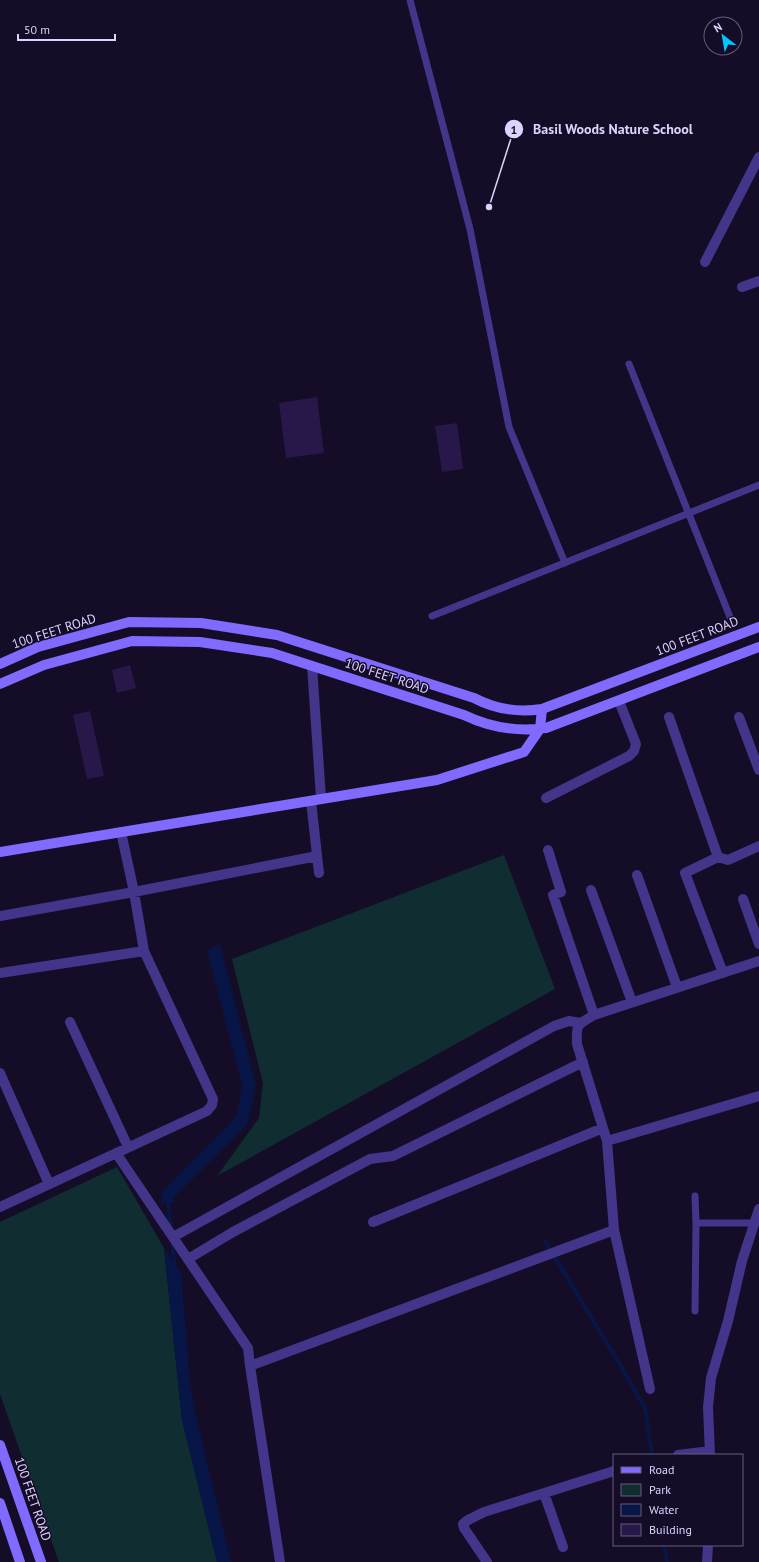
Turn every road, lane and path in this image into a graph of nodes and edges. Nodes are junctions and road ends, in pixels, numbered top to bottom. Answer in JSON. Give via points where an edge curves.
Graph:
{"nodes":[{"id":1,"x":410,"y":0,"type":"edge"},
{"id":2,"x":759,"y":157,"type":"edge"},
{"id":3,"x":705,"y":262,"type":"dead end"},
{"id":4,"x":759,"y":281,"type":"edge"},
{"id":5,"x":742,"y":287,"type":"dead end"},
{"id":6,"x":629,"y":364,"type":"dead end"},
{"id":7,"x":759,"y":485,"type":"edge"},
{"id":8,"x":689,"y":513,"type":"junction"},
{"id":9,"x":565,"y":563,"type":"junction"},
{"id":10,"x":432,"y":616,"type":"dead end"},
{"id":11,"x":730,"y":617,"type":"dead end"},
{"id":12,"x":759,"y":627,"type":"edge"},
{"id":13,"x":759,"y":647,"type":"edge"},
{"id":14,"x":0,"y":664,"type":"edge"},
{"id":15,"x":312,"y":666,"type":"junction"},
{"id":16,"x":0,"y":684,"type":"edge"},
{"id":17,"x":618,"y":701,"type":"junction"},
{"id":18,"x":542,"y":709,"type":"junction"},
{"id":19,"x":669,"y":716,"type":"dead end"},
{"id":20,"x":739,"y":717,"type":"dead end"},
{"id":21,"x":540,"y":729,"type":"junction"},
{"id":22,"x":759,"y":770,"type":"edge"},
{"id":23,"x":546,"y":798,"type":"dead end"},
{"id":24,"x":316,"y":799,"type":"junction"},
{"id":25,"x":121,"y":832,"type":"junction"},
{"id":26,"x":759,"y":846,"type":"edge"},
{"id":27,"x":548,"y":850,"type":"dead end"},
{"id":28,"x":0,"y":852,"type":"edge"},
{"id":29,"x":317,"y":856,"type":"junction"},
{"id":30,"x":718,"y":857,"type":"junction"},
{"id":31,"x":320,"y":873,"type":"dead end"},
{"id":32,"x":638,"y":875,"type":"dead end"},
{"id":33,"x":591,"y":890,"type":"dead end"},
{"id":34,"x":134,"y":892,"type":"junction"},
{"id":35,"x":743,"y":899,"type":"dead end"},
{"id":36,"x":0,"y":916,"type":"edge"},
{"id":37,"x":759,"y":944,"type":"edge"},
{"id":38,"x":144,"y":951,"type":"junction"},
{"id":39,"x":759,"y":961,"type":"edge"},
{"id":40,"x":0,"y":973,"type":"edge"},
{"id":41,"x":723,"y":973,"type":"junction"},
{"id":42,"x":677,"y":987,"type":"junction"},
{"id":43,"x":632,"y":1002,"type":"junction"},
{"id":44,"x":594,"y":1015,"type":"junction"},
{"id":45,"x":70,"y":1022,"type":"dead end"},
{"id":46,"x":580,"y":1023,"type":"junction"},
{"id":47,"x":583,"y":1062,"type":"junction"},
{"id":48,"x":0,"y":1073,"type":"edge"},
{"id":49,"x":759,"y":1096,"type":"edge"},
{"id":50,"x":603,"y":1128,"type":"junction"},
{"id":51,"x":607,"y":1141,"type":"junction"},
{"id":52,"x":128,"y":1147,"type":"junction"},
{"id":53,"x":116,"y":1152,"type":"junction"},
{"id":54,"x":49,"y":1184,"type":"junction"},
{"id":55,"x":695,"y":1196,"type":"dead end"},
{"id":56,"x":0,"y":1207,"type":"edge"},
{"id":57,"x":759,"y":1209,"type":"edge"},
{"id":58,"x":373,"y":1222,"type":"dead end"},
{"id":59,"x":696,"y":1223,"type":"junction"},
{"id":60,"x":754,"y":1223,"type":"junction"},
{"id":61,"x":614,"y":1230,"type":"junction"},
{"id":62,"x":173,"y":1237,"type":"junction"},
{"id":63,"x":186,"y":1255,"type":"junction"},
{"id":64,"x":695,"y":1311,"type":"dead end"},
{"id":65,"x":250,"y":1366,"type":"junction"},
{"id":66,"x":650,"y":1389,"type":"dead end"},
{"id":67,"x":0,"y":1445,"type":"edge"},
{"id":68,"x":710,"y":1453,"type":"edge"},
{"id":69,"x":694,"y":1454,"type":"edge"},
{"id":70,"x":613,"y":1471,"type":"edge"},
{"id":71,"x":544,"y":1493,"type":"junction"},
{"id":72,"x":0,"y":1504,"type":"edge"},
{"id":73,"x":708,"y":1546,"type":"edge"},
{"id":74,"x":563,"y":1548,"type":"dead end"},
{"id":75,"x":20,"y":1562,"type":"edge"},
{"id":76,"x":41,"y":1562,"type":"edge"},
{"id":77,"x":280,"y":1562,"type":"edge"},
{"id":78,"x":487,"y":1562,"type":"edge"},
{"id":79,"x":707,"y":1562,"type":"edge"}],
"edges":[{"from":1,"to":9,"type":"lane","via":[[470,229],[509,428]]},
{"from":2,"to":3,"type":"street"},
{"from":4,"to":5,"type":"street"},
{"from":6,"to":8,"type":"lane"},
{"from":7,"to":8,"type":"lane"},
{"from":8,"to":9,"type":"lane"},
{"from":8,"to":11,"type":"lane"},
{"from":9,"to":10,"type":"lane"},
{"from":12,"to":18,"type":"main road","name":"100 FEET ROAD"},
{"from":13,"to":17,"type":"main road","name":"100 FEET ROAD"},
{"from":14,"to":18,"type":"main road","name":"100 FEET ROAD","via":[[38,647],[129,622],[202,622],[277,635],[503,709]]},
{"from":15,"to":16,"type":"main road","name":"100 FEET ROAD","via":[[272,653],[200,642],[132,641],[44,665]]},
{"from":15,"to":21,"type":"main road","name":"100 FEET ROAD","via":[[464,715],[487,725],[511,730]]},
{"from":15,"to":24,"type":"street"},
{"from":17,"to":21,"type":"main road","name":"100 FEET ROAD"},
{"from":17,"to":23,"type":"street","via":[[636,744],[634,751],[629,756]]},
{"from":18,"to":21,"type":"main road"},
{"from":19,"to":30,"type":"street"},
{"from":20,"to":22,"type":"street"},
{"from":21,"to":24,"type":"main road","via":[[524,752],[437,780]]},
{"from":24,"to":25,"type":"main road"},
{"from":24,"to":29,"type":"street"},
{"from":25,"to":28,"type":"main road"},
{"from":25,"to":34,"type":"street"},
{"from":26,"to":30,"type":"street","via":[[728,860]]},
{"from":27,"to":44,"type":"street","via":[[561,892],[552,895]]},
{"from":29,"to":31,"type":"street"},
{"from":29,"to":34,"type":"street"},
{"from":30,"to":41,"type":"street","via":[[685,872]]},
{"from":32,"to":42,"type":"street"},
{"from":33,"to":43,"type":"street"},
{"from":34,"to":36,"type":"street"},
{"from":34,"to":38,"type":"street"},
{"from":35,"to":37,"type":"street"},
{"from":38,"to":40,"type":"street"},
{"from":38,"to":52,"type":"street","via":[[213,1099],[208,1111]]},
{"from":39,"to":41,"type":"street"},
{"from":41,"to":42,"type":"street"},
{"from":42,"to":43,"type":"street"},
{"from":43,"to":44,"type":"street"},
{"from":44,"to":46,"type":"street"},
{"from":45,"to":52,"type":"street"},
{"from":46,"to":47,"type":"street","via":[[576,1030],[577,1044]]},
{"from":46,"to":62,"type":"street","via":[[568,1021],[554,1026]]},
{"from":47,"to":50,"type":"street"},
{"from":47,"to":63,"type":"street","via":[[393,1156],[370,1159]]},
{"from":48,"to":54,"type":"street"},
{"from":49,"to":51,"type":"street"},
{"from":50,"to":51,"type":"street"},
{"from":50,"to":58,"type":"street"},
{"from":51,"to":61,"type":"street"},
{"from":52,"to":53,"type":"street"},
{"from":53,"to":54,"type":"street"},
{"from":53,"to":62,"type":"street"},
{"from":54,"to":56,"type":"street"},
{"from":55,"to":59,"type":"lane"},
{"from":57,"to":60,"type":"street"},
{"from":59,"to":60,"type":"lane"},
{"from":59,"to":64,"type":"lane"},
{"from":60,"to":68,"type":"street","via":[[712,1378],[708,1407]]},
{"from":61,"to":65,"type":"street"},
{"from":61,"to":66,"type":"street"},
{"from":62,"to":63,"type":"street"},
{"from":63,"to":65,"type":"street","via":[[248,1348]]},
{"from":65,"to":77,"type":"street"},
{"from":67,"to":76,"type":"main road","name":"100 FEET ROAD"},
{"from":68,"to":69,"type":"street"},
{"from":70,"to":71,"type":"street"},
{"from":71,"to":74,"type":"street"},
{"from":71,"to":78,"type":"street","via":[[484,1512],[463,1524]]},
{"from":72,"to":75,"type":"main road"},
{"from":73,"to":79,"type":"street"}]}
